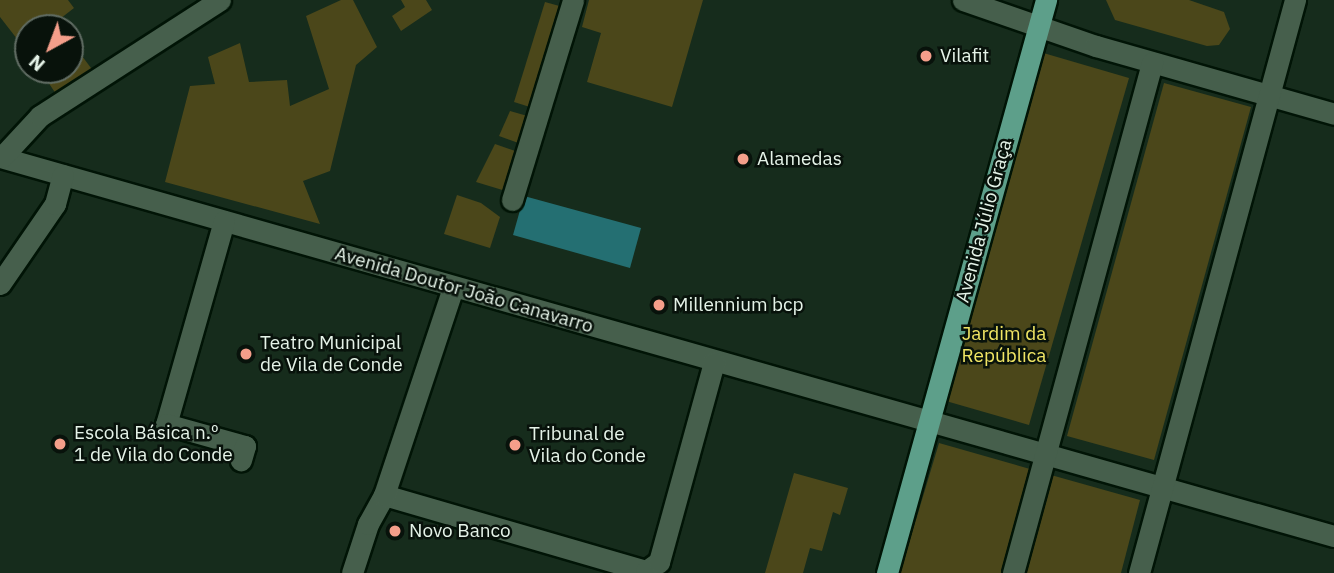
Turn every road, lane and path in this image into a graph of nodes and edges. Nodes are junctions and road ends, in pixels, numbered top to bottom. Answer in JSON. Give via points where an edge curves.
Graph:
{"nodes":[{"id":1,"x":220,"y":0,"type":"edge"},
{"id":2,"x":573,"y":0,"type":"edge"},
{"id":3,"x":963,"y":0,"type":"edge"},
{"id":4,"x":1046,"y":0,"type":"edge"},
{"id":5,"x":1295,"y":0,"type":"edge"},
{"id":6,"x":1039,"y":23,"type":"junction"},
{"id":7,"x":1152,"y":63,"type":"junction"},
{"id":8,"x":1269,"y":95,"type":"junction"},
{"id":9,"x":1334,"y":114,"type":"edge"},
{"id":10,"x":1,"y":157,"type":"edge"},
{"id":11,"x":63,"y":175,"type":"junction"},
{"id":12,"x":512,"y":200,"type":"dead end"},
{"id":13,"x":224,"y":221,"type":"junction"},
{"id":14,"x":0,"y":284,"type":"edge"},
{"id":15,"x":453,"y":287,"type":"junction"},
{"id":16,"x":714,"y":362,"type":"junction"},
{"id":17,"x":930,"y":420,"type":"junction"},
{"id":18,"x":1046,"y":453,"type":"junction"},
{"id":19,"x":241,"y":460,"type":"dead end"},
{"id":20,"x":1163,"y":486,"type":"junction"},
{"id":21,"x":384,"y":495,"type":"junction"},
{"id":22,"x":1334,"y":536,"type":"edge"},
{"id":23,"x":352,"y":573,"type":"edge"},
{"id":24,"x":887,"y":573,"type":"edge"},
{"id":25,"x":1013,"y":573,"type":"edge"},
{"id":26,"x":1139,"y":573,"type":"edge"}],
"edges":[{"from":1,"to":10,"type":"street","via":[[40,116]]},
{"from":2,"to":12,"type":"street"},
{"from":3,"to":6,"type":"street"},
{"from":4,"to":6,"type":"main road","name":"Avenida Júlio Graça"},
{"from":5,"to":8,"type":"street"},
{"from":6,"to":7,"type":"street"},
{"from":6,"to":17,"type":"main road","name":"Avenida Júlio Graça"},
{"from":7,"to":8,"type":"street"},
{"from":7,"to":18,"type":"street"},
{"from":8,"to":9,"type":"street"},
{"from":8,"to":20,"type":"street"},
{"from":10,"to":11,"type":"street","name":"Avenida Doutor João Canavarro"},
{"from":11,"to":13,"type":"street","name":"Avenida Doutor João Canavarro"},
{"from":11,"to":14,"type":"street","via":[[55,204]]},
{"from":13,"to":15,"type":"street","name":"Avenida Doutor João Canavarro"},
{"from":13,"to":19,"type":"street","via":[[166,424],[246,446]]},
{"from":15,"to":16,"type":"street","name":"Avenida Doutor João Canavarro"},
{"from":15,"to":21,"type":"street"},
{"from":16,"to":17,"type":"street","name":"Avenida Doutor João Canavarro"},
{"from":16,"to":21,"type":"street","via":[[659,562],[646,571]]},
{"from":17,"to":18,"type":"street"},
{"from":17,"to":24,"type":"main road","name":"Avenida Júlio Graça"},
{"from":18,"to":20,"type":"street"},
{"from":18,"to":25,"type":"street"},
{"from":20,"to":22,"type":"street"},
{"from":20,"to":26,"type":"street"},
{"from":21,"to":23,"type":"street","via":[[368,524]]}]}
